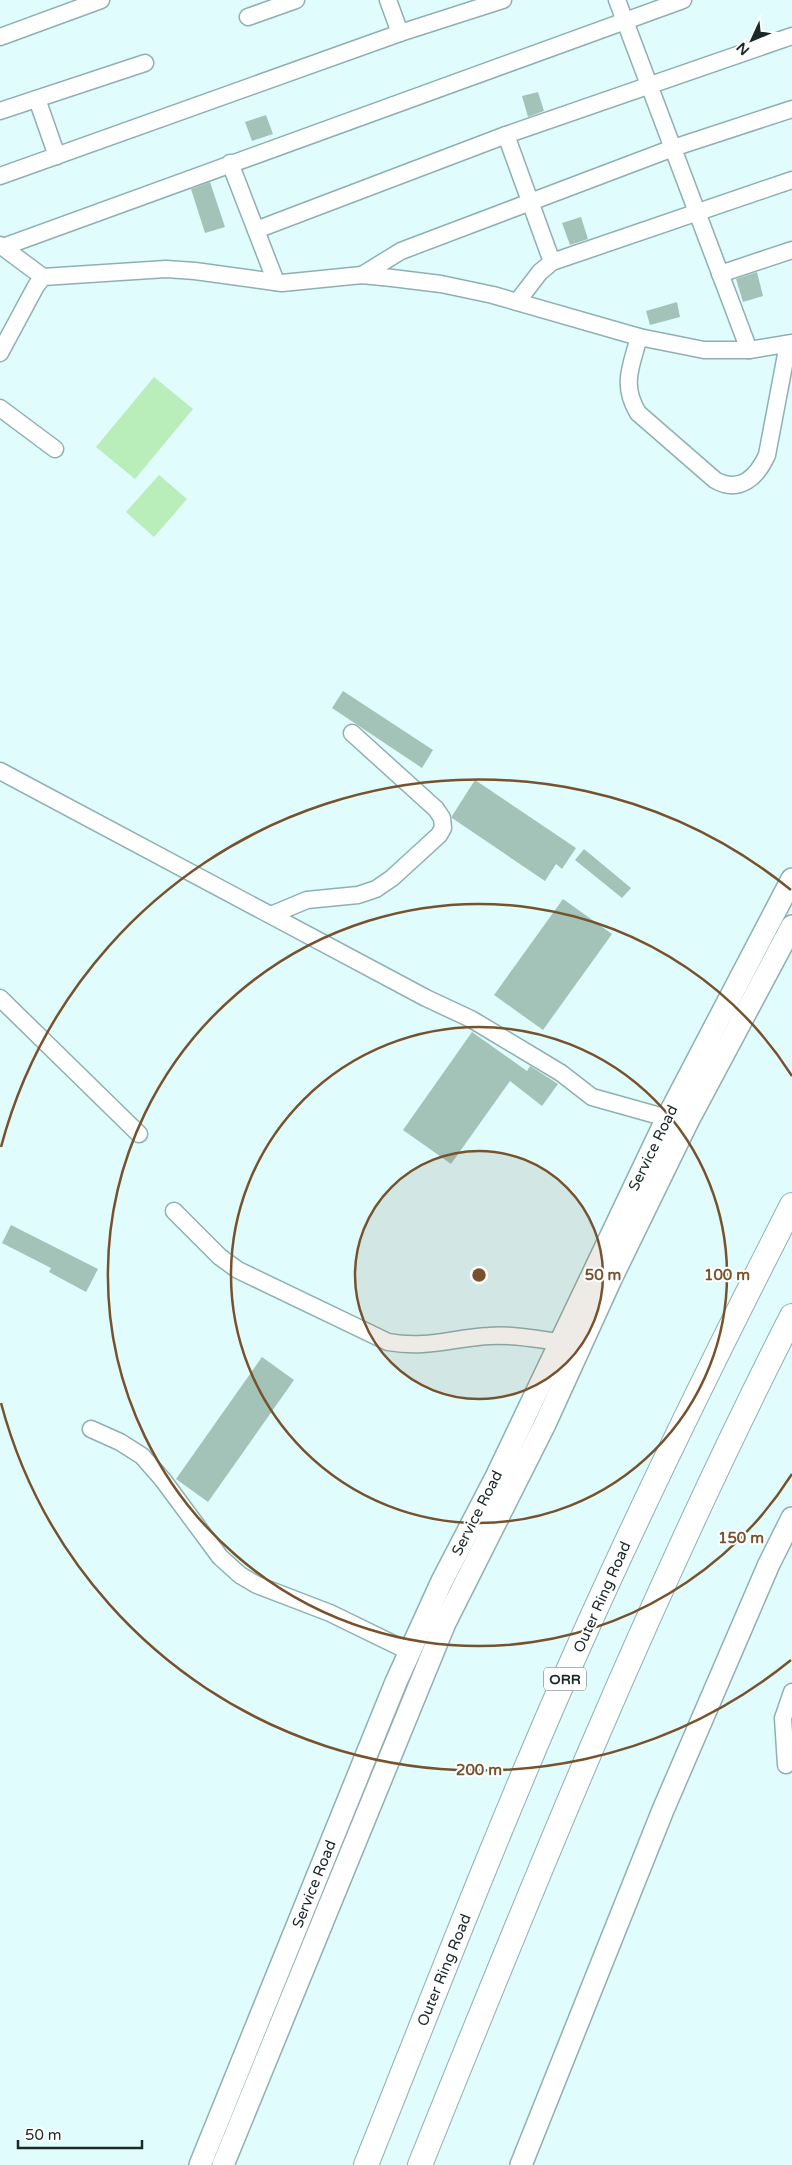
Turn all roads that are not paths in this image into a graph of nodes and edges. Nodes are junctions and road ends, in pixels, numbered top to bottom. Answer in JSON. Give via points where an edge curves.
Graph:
{"nodes":[{"id":1,"x":101,"y":0,"type":"edge"},
{"id":2,"x":296,"y":0,"type":"edge"},
{"id":3,"x":388,"y":0,"type":"edge"},
{"id":4,"x":503,"y":0,"type":"edge"},
{"id":5,"x":617,"y":0,"type":"edge"},
{"id":6,"x":683,"y":0,"type":"edge"},
{"id":7,"x":248,"y":17,"type":"dead end"},
{"id":8,"x":624,"y":20,"type":"junction"},
{"id":9,"x":400,"y":34,"type":"junction"},
{"id":10,"x":792,"y":36,"type":"edge"},
{"id":11,"x":0,"y":37,"type":"edge"},
{"id":12,"x":144,"y":63,"type":"dead end"},
{"id":13,"x":649,"y":84,"type":"junction"},
{"id":14,"x":37,"y":99,"type":"junction"},
{"id":15,"x":792,"y":109,"type":"edge"},
{"id":16,"x":0,"y":111,"type":"edge"},
{"id":17,"x":506,"y":135,"type":"junction"},
{"id":18,"x":673,"y":148,"type":"junction"},
{"id":19,"x":57,"y":156,"type":"junction"},
{"id":20,"x":230,"y":163,"type":"junction"},
{"id":21,"x":0,"y":176,"type":"edge"},
{"id":22,"x":792,"y":180,"type":"edge"},
{"id":23,"x":530,"y":203,"type":"junction"},
{"id":24,"x":697,"y":212,"type":"junction"},
{"id":25,"x":256,"y":230,"type":"junction"},
{"id":26,"x":2,"y":246,"type":"edge"},
{"id":27,"x":792,"y":250,"type":"edge"},
{"id":28,"x":552,"y":262,"type":"junction"},
{"id":29,"x":720,"y":274,"type":"junction"},
{"id":30,"x":362,"y":275,"type":"junction"},
{"id":31,"x":43,"y":277,"type":"junction"},
{"id":32,"x":276,"y":282,"type":"junction"},
{"id":33,"x":518,"y":302,"type":"junction"},
{"id":34,"x":639,"y":337,"type":"junction"},
{"id":35,"x":790,"y":343,"type":"edge"},
{"id":36,"x":749,"y":350,"type":"junction"},
{"id":37,"x":0,"y":353,"type":"edge"},
{"id":38,"x":0,"y":408,"type":"edge"},
{"id":39,"x":55,"y":449,"type":"dead end"},
{"id":40,"x":352,"y":733,"type":"dead end"},
{"id":41,"x":0,"y":771,"type":"edge"},
{"id":42,"x":792,"y":879,"type":"edge"},
{"id":43,"x":271,"y":915,"type":"junction"},
{"id":44,"x":792,"y":926,"type":"edge"},
{"id":45,"x":0,"y":998,"type":"edge"},
{"id":46,"x":667,"y":1118,"type":"junction"},
{"id":47,"x":140,"y":1134,"type":"dead end"},
{"id":48,"x":792,"y":1205,"type":"edge"},
{"id":49,"x":174,"y":1212,"type":"dead end"},
{"id":50,"x":792,"y":1316,"type":"edge"},
{"id":51,"x":559,"y":1342,"type":"junction"},
{"id":52,"x":91,"y":1429,"type":"dead end"},
{"id":53,"x":792,"y":1518,"type":"edge"},
{"id":54,"x":410,"y":1652,"type":"junction"},
{"id":55,"x":792,"y":1692,"type":"edge"},
{"id":56,"x":786,"y":1765,"type":"dead end"},
{"id":57,"x":200,"y":2165,"type":"edge"},
{"id":58,"x":223,"y":2165,"type":"edge"},
{"id":59,"x":366,"y":2165,"type":"edge"},
{"id":60,"x":420,"y":2165,"type":"edge"},
{"id":61,"x":521,"y":2165,"type":"edge"}],
"edges":[{"from":1,"to":11,"type":"street"},
{"from":2,"to":7,"type":"street"},
{"from":3,"to":9,"type":"street"},
{"from":4,"to":9,"type":"street"},
{"from":5,"to":8,"type":"street"},
{"from":6,"to":8,"type":"street"},
{"from":8,"to":13,"type":"street"},
{"from":8,"to":20,"type":"street"},
{"from":9,"to":19,"type":"street"},
{"from":10,"to":13,"type":"street"},
{"from":12,"to":14,"type":"street"},
{"from":13,"to":17,"type":"street"},
{"from":13,"to":18,"type":"street"},
{"from":14,"to":16,"type":"street"},
{"from":14,"to":19,"type":"street"},
{"from":15,"to":18,"type":"street"},
{"from":17,"to":23,"type":"street"},
{"from":17,"to":25,"type":"street"},
{"from":18,"to":23,"type":"street"},
{"from":18,"to":24,"type":"street"},
{"from":19,"to":21,"type":"street"},
{"from":20,"to":25,"type":"street"},
{"from":20,"to":26,"type":"street"},
{"from":22,"to":24,"type":"street"},
{"from":23,"to":28,"type":"street"},
{"from":23,"to":30,"type":"street","via":[[401,251]]},
{"from":24,"to":28,"type":"street"},
{"from":24,"to":29,"type":"street"},
{"from":25,"to":32,"type":"street"},
{"from":26,"to":31,"type":"street"},
{"from":27,"to":29,"type":"street"},
{"from":28,"to":33,"type":"street","via":[[540,272]]},
{"from":29,"to":36,"type":"street"},
{"from":30,"to":32,"type":"street"},
{"from":30,"to":33,"type":"street","via":[[440,284]]},
{"from":31,"to":32,"type":"street","via":[[166,269]]},
{"from":31,"to":37,"type":"street"},
{"from":33,"to":34,"type":"street"},
{"from":34,"to":35,"type":"street","via":[[628,378],[630,400],[638,413],[724,485],[750,480],[761,469]]},
{"from":34,"to":36,"type":"street","via":[[704,350]]},
{"from":35,"to":36,"type":"street"},
{"from":38,"to":39,"type":"street"},
{"from":40,"to":43,"type":"street","via":[[436,809],[442,818],[443,828],[392,878],[376,889],[358,895],[307,900]]},
{"from":41,"to":43,"type":"street"},
{"from":42,"to":46,"type":"main road","name":"Service Road"},
{"from":43,"to":46,"type":"street","via":[[426,998],[471,1018],[561,1073],[592,1097]]},
{"from":44,"to":58,"type":"main road","via":[[689,1119],[545,1424],[445,1624]]},
{"from":45,"to":47,"type":"street"},
{"from":46,"to":51,"type":"main road","name":"Service Road"},
{"from":48,"to":59,"type":"highway","name":"Outer Ring Road","number":"ORR","via":[[664,1461],[574,1658]]},
{"from":49,"to":51,"type":"street","via":[[238,1270],[388,1342],[425,1345],[509,1335]]},
{"from":50,"to":60,"type":"highway","via":[[624,1670]]},
{"from":51,"to":54,"type":"main road","name":"Service Road"},
{"from":52,"to":54,"type":"street","via":[[142,1456],[220,1557],[240,1575],[257,1585],[330,1613]]},
{"from":53,"to":61,"type":"main road","via":[[663,1810]]},
{"from":54,"to":57,"type":"main road","name":"Service Road"},
{"from":55,"to":56,"type":"street","via":[[783,1718]]}]}
